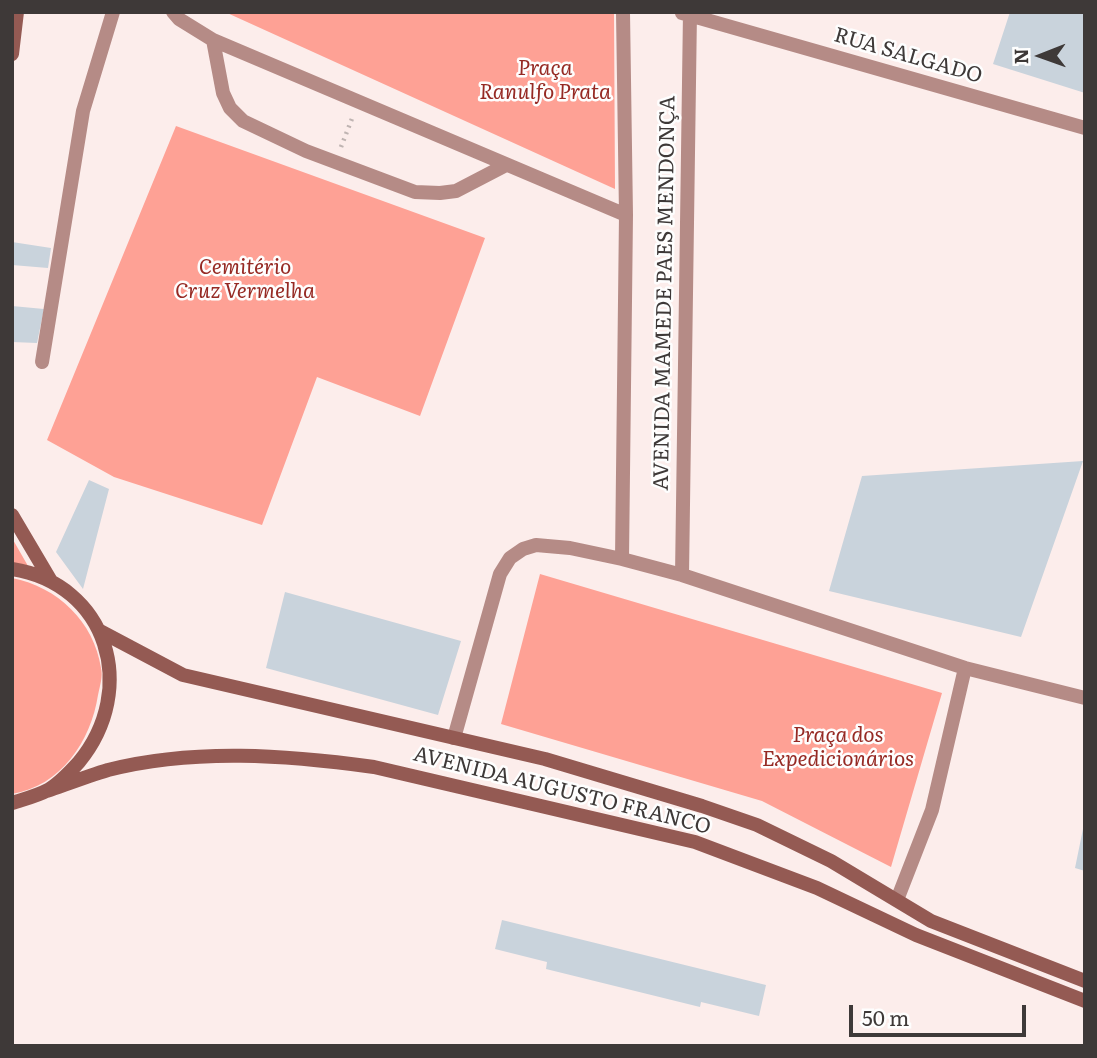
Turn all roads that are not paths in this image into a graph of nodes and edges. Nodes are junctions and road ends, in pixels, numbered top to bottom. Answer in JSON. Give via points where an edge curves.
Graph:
{"nodes":[{"id":1,"x":17,"y":12,"type":"edge"},
{"id":2,"x":113,"y":12,"type":"edge"},
{"id":3,"x":173,"y":12,"type":"edge"},
{"id":4,"x":623,"y":12,"type":"edge"},
{"id":5,"x":687,"y":14,"type":"edge"},
{"id":6,"x":213,"y":40,"type":"junction"},
{"id":7,"x":12,"y":54,"type":"edge"},
{"id":8,"x":1085,"y":128,"type":"edge"},
{"id":9,"x":506,"y":165,"type":"junction"},
{"id":10,"x":626,"y":215,"type":"junction"},
{"id":11,"x":42,"y":362,"type":"dead end"},
{"id":12,"x":12,"y":515,"type":"edge"},
{"id":13,"x":622,"y":559,"type":"junction"},
{"id":14,"x":12,"y":569,"type":"edge"},
{"id":15,"x":682,"y":575,"type":"junction"},
{"id":16,"x":51,"y":581,"type":"junction"},
{"id":17,"x":100,"y":631,"type":"junction"},
{"id":18,"x":965,"y":668,"type":"junction"},
{"id":19,"x":1085,"y":698,"type":"edge"},
{"id":20,"x":454,"y":738,"type":"junction"},
{"id":21,"x":47,"y":791,"type":"junction"},
{"id":22,"x":12,"y":803,"type":"edge"},
{"id":23,"x":897,"y":900,"type":"junction"},
{"id":24,"x":1085,"y":981,"type":"edge"},
{"id":25,"x":1085,"y":1001,"type":"edge"}],
"edges":[{"from":1,"to":7,"type":"main road"},
{"from":2,"to":11,"type":"street","via":[[83,111]]},
{"from":3,"to":6,"type":"street"},
{"from":4,"to":10,"type":"street","name":"AVENIDA MAMEDE PAES MENDONÇA"},
{"from":5,"to":8,"type":"street","name":"RUA SALGADO"},
{"from":5,"to":15,"type":"street","name":"AVENIDA MAMEDE PAES MENDONÇA"},
{"from":6,"to":9,"type":"street"},
{"from":6,"to":9,"type":"street","via":[[230,108],[243,121],[306,151],[415,192],[456,191]]},
{"from":9,"to":10,"type":"street"},
{"from":10,"to":13,"type":"street","name":"AVENIDA MAMEDE PAES MENDONÇA"},
{"from":12,"to":16,"type":"main road"},
{"from":13,"to":15,"type":"street"},
{"from":13,"to":20,"type":"street","via":[[536,545],[510,558],[500,574]]},
{"from":14,"to":16,"type":"main road"},
{"from":15,"to":18,"type":"street"},
{"from":16,"to":17,"type":"main road","via":[[78,601]]},
{"from":17,"to":20,"type":"main road","name":"AVENIDA AUGUSTO FRANCO","via":[[183,675]]},
{"from":17,"to":21,"type":"main road","via":[[111,677],[106,717],[87,753]]},
{"from":18,"to":19,"type":"street"},
{"from":18,"to":23,"type":"street","via":[[932,810]]},
{"from":20,"to":23,"type":"main road","name":"AVENIDA AUGUSTO FRANCO","via":[[545,759],[757,825]]},
{"from":21,"to":22,"type":"main road","name":"AVENIDA AUGUSTO FRANCO"},
{"from":21,"to":25,"type":"main road","name":"AVENIDA AUGUSTO FRANCO","via":[[109,770],[210,757],[255,755],[374,767],[695,842]]},
{"from":23,"to":24,"type":"main road","name":"AVENIDA AUGUSTO FRANCO","via":[[930,921]]}]}
